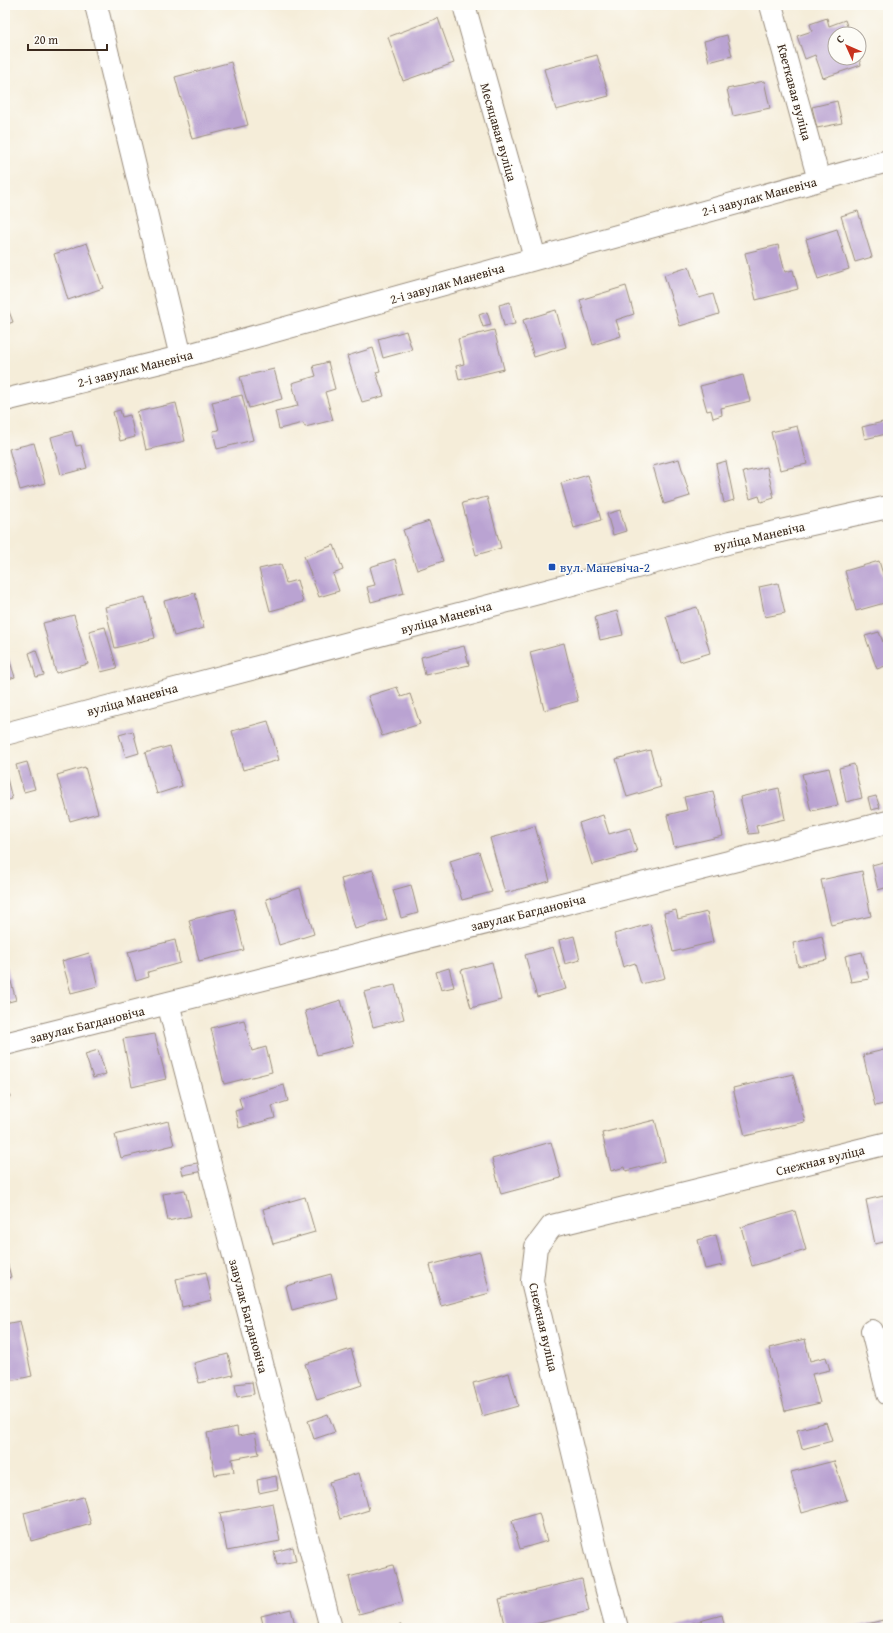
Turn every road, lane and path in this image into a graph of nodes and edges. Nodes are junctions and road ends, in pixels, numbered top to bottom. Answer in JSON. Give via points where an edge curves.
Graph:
{"nodes":[{"id":1,"x":96,"y":5,"type":"edge"},
{"id":2,"x":464,"y":5,"type":"edge"},
{"id":3,"x":771,"y":5,"type":"edge"},
{"id":4,"x":888,"y":161,"type":"edge"},
{"id":5,"x":819,"y":180,"type":"junction"},
{"id":6,"x":535,"y":258,"type":"junction"},
{"id":7,"x":181,"y":357,"type":"junction"},
{"id":8,"x":5,"y":400,"type":"edge"},
{"id":9,"x":888,"y":507,"type":"edge"},
{"id":10,"x":5,"y":734,"type":"edge"},
{"id":11,"x":888,"y":822,"type":"edge"},
{"id":12,"x":168,"y":1003,"type":"junction"},
{"id":13,"x":5,"y":1044,"type":"edge"},
{"id":14,"x":888,"y":1143,"type":"edge"},
{"id":15,"x":872,"y":1331,"type":"dead end"},
{"id":16,"x":888,"y":1394,"type":"edge"},
{"id":17,"x":331,"y":1628,"type":"edge"},
{"id":18,"x":617,"y":1628,"type":"edge"}],
"edges":[{"from":1,"to":7,"type":"street"},
{"from":2,"to":6,"type":"street","name":"Месяцавая вуліца"},
{"from":3,"to":5,"type":"street","name":"Кветкавая вуліца"},
{"from":4,"to":5,"type":"street","name":"2-і завулак Маневіча"},
{"from":5,"to":6,"type":"street","name":"2-і завулак Маневіча"},
{"from":6,"to":7,"type":"street","name":"2-і завулак Маневіча"},
{"from":7,"to":8,"type":"street","name":"2-і завулак Маневіча"},
{"from":9,"to":10,"type":"street","name":"вуліца Маневіча","via":[[731,542]]},
{"from":11,"to":12,"type":"street","name":"завулак Багдановіча"},
{"from":12,"to":13,"type":"street","name":"завулак Багдановіча"},
{"from":12,"to":17,"type":"street","name":"завулак Багдановіча"},
{"from":14,"to":18,"type":"street","name":"Снежная вуліца","via":[[552,1226],[536,1247],[532,1281]]},
{"from":15,"to":16,"type":"street"}]}
